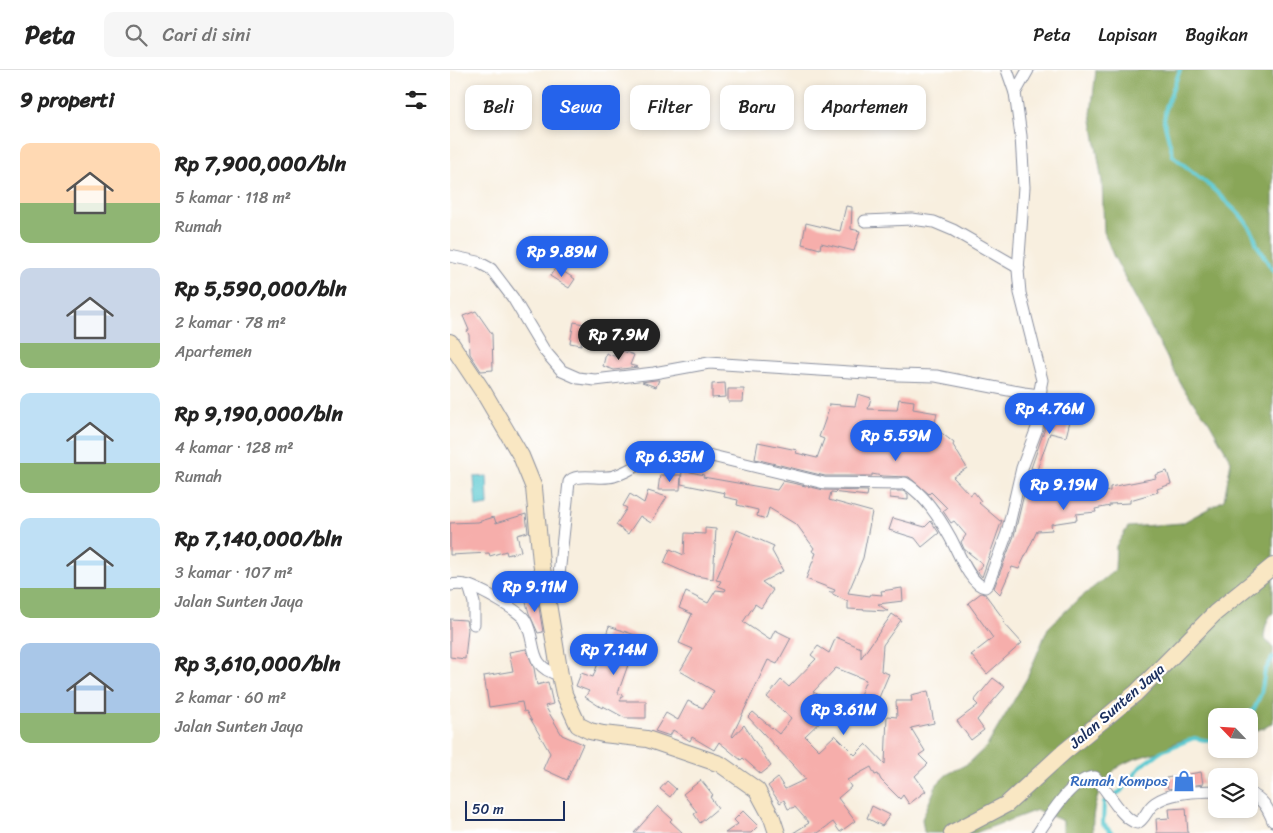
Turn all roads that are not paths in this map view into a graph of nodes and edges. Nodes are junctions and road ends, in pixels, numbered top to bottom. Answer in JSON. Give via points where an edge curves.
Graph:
{"nodes":[{"id":1,"x":1007,"y":70,"type":"edge"},
{"id":2,"x":1028,"y":70,"type":"edge"},
{"id":3,"x":1015,"y":92,"type":"junction"},
{"id":4,"x":865,"y":221,"type":"dead end"},
{"id":5,"x":450,"y":256,"type":"edge"},
{"id":6,"x":1018,"y":268,"type":"junction"},
{"id":7,"x":450,"y":342,"type":"edge"},
{"id":8,"x":1041,"y":389,"type":"junction"},
{"id":9,"x":1273,"y":566,"type":"edge"},
{"id":10,"x":450,"y":584,"type":"edge"},
{"id":11,"x":469,"y":586,"type":"junction"},
{"id":12,"x":546,"y":598,"type":"junction"},
{"id":13,"x":474,"y":624,"type":"dead end"},
{"id":14,"x":560,"y":675,"type":"junction"},
{"id":15,"x":1208,"y":792,"type":"edge"},
{"id":16,"x":1258,"y":798,"type":"edge"},
{"id":17,"x":1273,"y":821,"type":"edge"},
{"id":18,"x":777,"y":833,"type":"edge"},
{"id":19,"x":952,"y":833,"type":"edge"},
{"id":20,"x":1038,"y":833,"type":"edge"}],
"edges":[{"from":1,"to":3,"type":"street"},
{"from":2,"to":3,"type":"street"},
{"from":3,"to":6,"type":"street","via":[[1024,188]]},
{"from":4,"to":6,"type":"street","via":[[912,219],[934,222]]},
{"from":5,"to":8,"type":"street","via":[[478,262],[490,270],[513,298],[544,350],[562,371],[578,378],[595,380],[710,363],[936,376],[1033,395],[1039,395]]},
{"from":6,"to":8,"type":"street","via":[[1022,301],[1039,363]]},
{"from":7,"to":12,"type":"main road","via":[[521,456],[534,488]]},
{"from":8,"to":12,"type":"street","via":[[1038,422],[1022,468],[1007,533],[985,587],[980,586],[966,569],[949,535],[919,492],[905,483],[824,483],[674,449],[660,451],[612,477],[571,479],[560,575]]},
{"from":9,"to":19,"type":"main road","name":"Jalan Sunten Jaya","via":[[1215,613],[1136,693],[1007,804]]},
{"from":10,"to":11,"type":"street"},
{"from":11,"to":13,"type":"street","via":[[474,603]]},
{"from":11,"to":14,"type":"street","via":[[523,617],[541,666]]},
{"from":12,"to":14,"type":"main road"},
{"from":14,"to":18,"type":"main road","via":[[564,694],[578,725],[603,734],[647,740],[720,764],[757,790]]},
{"from":15,"to":20,"type":"street","via":[[1184,793],[1156,802],[1137,823],[1126,818],[1096,777],[1090,777],[1067,793]]},
{"from":16,"to":17,"type":"street","via":[[1269,810]]}]}
